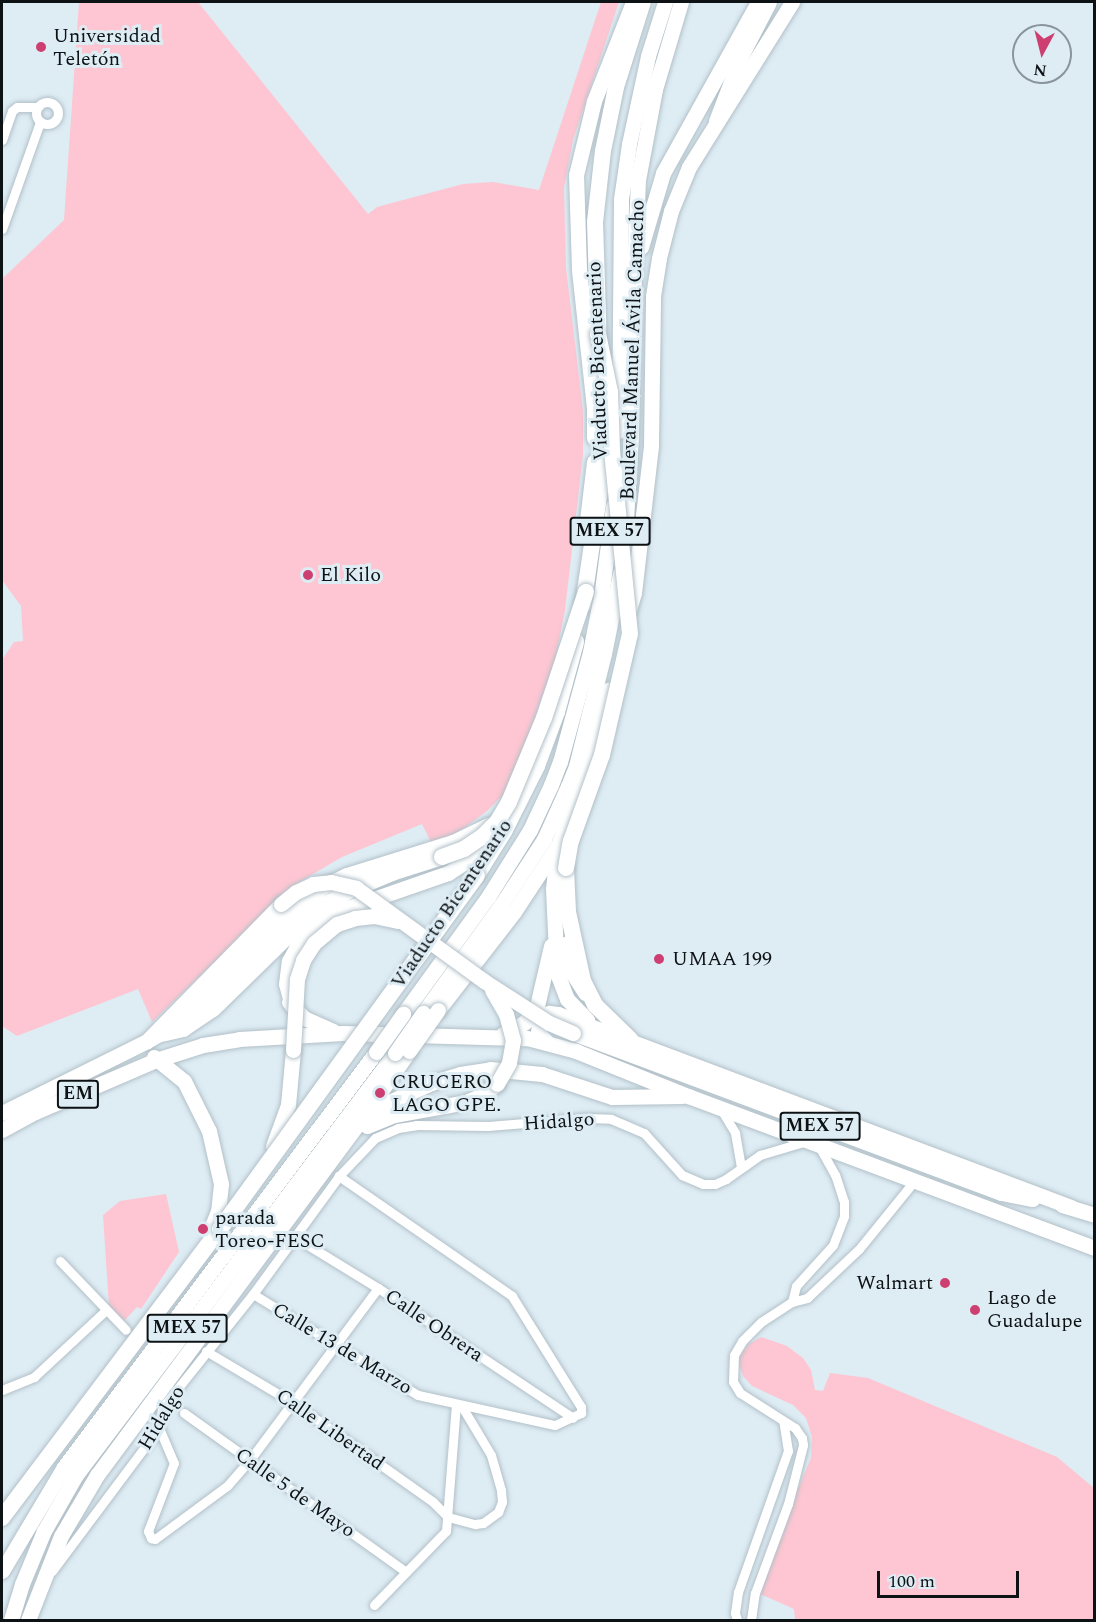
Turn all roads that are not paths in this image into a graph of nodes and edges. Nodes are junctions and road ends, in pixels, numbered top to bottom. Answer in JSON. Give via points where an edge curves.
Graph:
{"nodes":[{"id":1,"x":633,"y":2,"type":"edge"},
{"id":2,"x":643,"y":2,"type":"edge"},
{"id":3,"x":664,"y":2,"type":"edge"},
{"id":4,"x":681,"y":2,"type":"edge"},
{"id":5,"x":758,"y":2,"type":"edge"},
{"id":6,"x":769,"y":2,"type":"edge"},
{"id":7,"x":792,"y":2,"type":"edge"},
{"id":8,"x":38,"y":107,"type":"junction"},
{"id":9,"x":716,"y":121,"type":"junction"},
{"id":10,"x":40,"y":122,"type":"junction"},
{"id":11,"x":2,"y":140,"type":"edge"},
{"id":12,"x":2,"y":229,"type":"edge"},
{"id":13,"x":633,"y":276,"type":"junction"},
{"id":14,"x":598,"y":334,"type":"junction"},
{"id":15,"x":586,"y":592,"type":"junction"},
{"id":16,"x":512,"y":806,"type":"junction"},
{"id":17,"x":558,"y":845,"type":"junction"},
{"id":18,"x":489,"y":847,"type":"junction"},
{"id":19,"x":561,"y":864,"type":"junction"},
{"id":20,"x":569,"y":921,"type":"junction"},
{"id":21,"x":402,"y":923,"type":"junction"},
{"id":22,"x":554,"y":934,"type":"junction"},
{"id":23,"x":286,"y":939,"type":"junction"},
{"id":24,"x":566,"y":957,"type":"junction"},
{"id":25,"x":484,"y":981,"type":"junction"},
{"id":26,"x":592,"y":999,"type":"junction"},
{"id":27,"x":291,"y":1006,"type":"junction"},
{"id":28,"x":430,"y":1012,"type":"junction"},
{"id":29,"x":598,"y":1027,"type":"junction"},
{"id":30,"x":489,"y":1036,"type":"junction"},
{"id":31,"x":152,"y":1038,"type":"junction"},
{"id":32,"x":630,"y":1039,"type":"junction"},
{"id":33,"x":343,"y":1041,"type":"junction"},
{"id":34,"x":547,"y":1042,"type":"junction"},
{"id":35,"x":402,"y":1052,"type":"junction"},
{"id":36,"x":156,"y":1060,"type":"junction"},
{"id":37,"x":688,"y":1096,"type":"junction"},
{"id":38,"x":719,"y":1107,"type":"junction"},
{"id":39,"x":2,"y":1113,"type":"edge"},
{"id":40,"x":360,"y":1121,"type":"junction"},
{"id":41,"x":2,"y":1130,"type":"edge"},
{"id":42,"x":345,"y":1142,"type":"junction"},
{"id":43,"x":813,"y":1142,"type":"junction"},
{"id":44,"x":273,"y":1146,"type":"junction"},
{"id":45,"x":741,"y":1166,"type":"junction"},
{"id":46,"x":339,"y":1176,"type":"junction"},
{"id":47,"x":915,"y":1180,"type":"junction"},
{"id":48,"x":1071,"y":1206,"type":"junction"},
{"id":49,"x":1095,"y":1215,"type":"edge"},
{"id":50,"x":216,"y":1229,"type":"junction"},
{"id":51,"x":294,"y":1236,"type":"junction"},
{"id":52,"x":1095,"y":1248,"type":"edge"},
{"id":53,"x":60,"y":1261,"type":"dead end"},
{"id":54,"x":378,"y":1288,"type":"junction"},
{"id":55,"x":253,"y":1294,"type":"junction"},
{"id":56,"x":792,"y":1302,"type":"junction"},
{"id":57,"x":106,"y":1310,"type":"junction"},
{"id":58,"x":126,"y":1330,"type":"dead end"},
{"id":59,"x":337,"y":1346,"type":"junction"},
{"id":60,"x":206,"y":1351,"type":"junction"},
{"id":61,"x":2,"y":1390,"type":"edge"},
{"id":62,"x":292,"y":1402,"type":"junction"},
{"id":63,"x":459,"y":1405,"type":"junction"},
{"id":64,"x":184,"y":1413,"type":"dead end"},
{"id":65,"x":573,"y":1418,"type":"junction"},
{"id":66,"x":783,"y":1422,"type":"junction"},
{"id":67,"x":159,"y":1428,"type":"junction"},
{"id":68,"x":249,"y":1461,"type":"junction"},
{"id":69,"x":2,"y":1509,"type":"edge"},
{"id":70,"x":448,"y":1517,"type":"junction"},
{"id":71,"x":2,"y":1518,"type":"edge"},
{"id":72,"x":2,"y":1571,"type":"edge"},
{"id":73,"x":406,"y":1572,"type":"junction"},
{"id":74,"x":38,"y":1589,"type":"junction"},
{"id":75,"x":374,"y":1605,"type":"dead end"},
{"id":76,"x":11,"y":1620,"type":"edge"},
{"id":77,"x":28,"y":1620,"type":"edge"},
{"id":78,"x":737,"y":1620,"type":"edge"},
{"id":79,"x":751,"y":1620,"type":"edge"}],
"edges":[{"from":1,"to":16,"type":"main road","name":"Boulevard Manuel Ávila Camacho","via":[[594,101],[576,175],[579,268],[594,408],[594,465],[573,629],[537,751]]},
{"from":2,"to":14,"type":"highway","name":"Viaducto Bicentenario","via":[[616,87],[603,151],[595,222]]},
{"from":3,"to":72,"type":"main road","name":"Boulevard Manuel Ávila Camacho","number":"MEX 57","bridge":true,"via":[[643,78],[621,199],[619,440],[604,579],[590,652],[560,762],[530,830],[488,897],[64,1467]]},
{"from":4,"to":13,"type":"main road","name":"Boulevard Manuel Ávila Camacho","number":"MEX 57","via":[[655,89],[643,147]]},
{"from":5,"to":13,"type":"main road","number":"MEX 57","via":[[663,173]]},
{"from":6,"to":9,"type":"main road","via":[[740,58]]},
{"from":7,"to":9,"type":"main road","name":"Boulevard Manuel Ávila Camacho"},
{"from":8,"to":10,"type":"street","via":[[36,115]]},
{"from":8,"to":10,"type":"street","via":[[50,103],[57,112],[52,123]]},
{"from":8,"to":11,"type":"street","via":[[17,107],[12,111]]},
{"from":9,"to":17,"type":"main road","name":"Boulevard Manuel Ávila Camacho","via":[[689,167],[671,211],[659,258],[653,296],[651,445],[634,593],[589,768]]},
{"from":10,"to":12,"type":"street"},
{"from":13,"to":28,"type":"main road","name":"Boulevard Manuel Ávila Camacho","number":"MEX 57","via":[[627,518],[618,592],[576,766],[544,839]]},
{"from":14,"to":15,"type":"highway","name":"Viaducto Bicentenario","bridge":true,"via":[[602,457]]},
{"from":14,"to":19,"type":"highway","bridge":true,"via":[[610,392],[630,633],[602,755]]},
{"from":15,"to":23,"type":"highway","bridge":true,"via":[[548,707],[497,822],[464,849],[349,891],[311,915]]},
{"from":15,"to":50,"type":"highway","name":"Viaducto Bicentenario","bridge":true,"via":[[554,721],[505,830],[413,964]]},
{"from":16,"to":18,"type":"main road","name":"Boulevard Manuel Ávila Camacho"},
{"from":16,"to":31,"type":"main road","via":[[464,838],[324,886],[299,905],[191,1013]]},
{"from":17,"to":19,"type":"main road"},
{"from":17,"to":28,"type":"main road","name":"Boulevard Manuel Ávila Camacho","via":[[514,912]]},
{"from":18,"to":27,"type":"main road","via":[[448,873],[336,912],[318,923],[302,938],[290,961],[286,989]]},
{"from":18,"to":33,"type":"main road","name":"Boulevard Manuel Ávila Camacho","via":[[376,1005]]},
{"from":19,"to":20,"type":"highway"},
{"from":19,"to":22,"type":"main road"},
{"from":19,"to":24,"type":"main road"},
{"from":20,"to":24,"type":"highway"},
{"from":20,"to":26,"type":"highway","via":[[580,971]]},
{"from":21,"to":25,"type":"main road","number":"MEX 57","bridge":true},
{"from":21,"to":31,"type":"main road","bridge":true,"via":[[363,892],[340,883],[304,887],[281,904]]},
{"from":21,"to":44,"type":"main road","bridge":true,"via":[[384,917],[355,918],[337,924],[314,942],[303,960],[297,979],[288,1105]]},
{"from":22,"to":29,"type":"main road","via":[[563,991],[578,1013]]},
{"from":22,"to":30,"type":"main road","via":[[534,1012],[512,1032]]},
{"from":23,"to":27,"type":"main road","via":[[279,975]]},
{"from":23,"to":31,"type":"highway","via":[[200,1019],[183,1029]]},
{"from":24,"to":26,"type":"main road","via":[[576,982]]},
{"from":25,"to":42,"type":"main road","bridge":true,"via":[[502,1004],[512,1032],[512,1056],[497,1084],[466,1102],[382,1119]]},
{"from":25,"to":48,"type":"main road","number":"MEX 57","bridge":true,"via":[[573,1034],[1001,1193]]},
{"from":26,"to":32,"type":"highway"},
{"from":27,"to":33,"type":"main road"},
{"from":28,"to":35,"type":"main road","number":"MEX 57","bridge":true},
{"from":29,"to":32,"type":"main road"},
{"from":29,"to":34,"type":"main road","via":[[549,1013],[537,1025],[540,1037]]},
{"from":30,"to":33,"type":"main road"},
{"from":30,"to":34,"type":"main road"},
{"from":31,"to":36,"type":"main road"},
{"from":31,"to":39,"type":"main road","number":"EM"},
{"from":32,"to":48,"type":"main road"},
{"from":33,"to":36,"type":"main road","via":[[239,1039],[203,1045]]},
{"from":33,"to":44,"type":"main road","name":"Boulevard Manuel Ávila Camacho"},
{"from":34,"to":37,"type":"main road"},
{"from":35,"to":40,"type":"main road"},
{"from":35,"to":76,"type":"main road","number":"MEX 57","via":[[76,1475],[44,1531]]},
{"from":36,"to":41,"type":"main road","number":"EM"},
{"from":36,"to":50,"type":"main road","via":[[184,1081],[209,1131],[220,1184]]},
{"from":37,"to":38,"type":"main road","number":"MEX 57"},
{"from":37,"to":40,"type":"main road","via":[[622,1098],[536,1073],[490,1069],[431,1083],[389,1102]]},
{"from":38,"to":43,"type":"main road","number":"MEX 57"},
{"from":38,"to":45,"type":"street","via":[[735,1132]]},
{"from":40,"to":42,"type":"main road","number":"MEX 57"},
{"from":42,"to":74,"type":"main road","number":"MEX 57","via":[[97,1475],[61,1536]]},
{"from":43,"to":45,"type":"street","name":"Hidalgo","via":[[760,1155]]},
{"from":43,"to":47,"type":"main road","number":"MEX 57"},
{"from":43,"to":56,"type":"street","via":[[835,1175],[844,1202],[844,1216],[833,1245],[796,1286]]},
{"from":44,"to":50,"type":"main road","name":"Boulevard Manuel Ávila Camacho","number":"MEX 57"},
{"from":45,"to":46,"type":"street","name":"Hidalgo","via":[[715,1184],[693,1181],[676,1170],[652,1140],[634,1127],[611,1119],[587,1118],[398,1128],[375,1138]]},
{"from":46,"to":51,"type":"street","name":"Hidalgo"},
{"from":46,"to":65,"type":"street","via":[[512,1296],[581,1407],[581,1413]]},
{"from":47,"to":52,"type":"main road","number":"MEX 57"},
{"from":47,"to":56,"type":"street","via":[[859,1249],[807,1298]]},
{"from":48,"to":49,"type":"main road","number":"MEX 57"},
{"from":50,"to":69,"type":"main road","name":"Boulevard Manuel Ávila Camacho","number":"MEX 57"},
{"from":50,"to":71,"type":"highway","name":"Viaducto Bicentenario"},
{"from":51,"to":54,"type":"street","name":"Calle Obrera"},
{"from":51,"to":55,"type":"street","name":"Hidalgo"},
{"from":53,"to":57,"type":"street"},
{"from":54,"to":59,"type":"street"},
{"from":54,"to":65,"type":"street","name":"Calle Obrera"},
{"from":55,"to":59,"type":"street","name":"Calle 13 de Marzo"},
{"from":55,"to":60,"type":"street","name":"Hidalgo"},
{"from":56,"to":66,"type":"street","via":[[761,1322],[742,1341],[734,1354],[732,1369],[733,1382],[740,1393]]},
{"from":57,"to":58,"type":"street"},
{"from":57,"to":61,"type":"street","via":[[34,1377]]},
{"from":59,"to":62,"type":"street"},
{"from":59,"to":63,"type":"street","name":"Calle 13 de Marzo","via":[[410,1392]]},
{"from":60,"to":62,"type":"street","name":"Calle Libertad"},
{"from":60,"to":67,"type":"street","name":"Hidalgo","via":[[162,1408]]},
{"from":62,"to":68,"type":"street"},
{"from":62,"to":70,"type":"street","name":"Calle Libertad","via":[[433,1502]]},
{"from":63,"to":65,"type":"street","name":"Calle 13 de Marzo","via":[[555,1425]]},
{"from":63,"to":70,"type":"street"},
{"from":63,"to":70,"type":"street","via":[[491,1455],[502,1502],[498,1512],[483,1523],[467,1524]]},
{"from":64,"to":68,"type":"street","name":"Calle 5 de Mayo"},
{"from":66,"to":78,"type":"street","via":[[788,1451],[738,1592]]},
{"from":66,"to":79,"type":"street","via":[[795,1428],[802,1438],[803,1455],[755,1593]]},
{"from":67,"to":68,"type":"street","via":[[172,1455],[173,1469],[148,1531],[151,1538],[159,1537],[227,1486]]},
{"from":67,"to":74,"type":"street","name":"Hidalgo"},
{"from":68,"to":73,"type":"street","name":"Calle 5 de Mayo"},
{"from":70,"to":73,"type":"street","via":[[443,1534]]},
{"from":73,"to":75,"type":"street"},
{"from":74,"to":77,"type":"main road","number":"MEX 57"}]}
